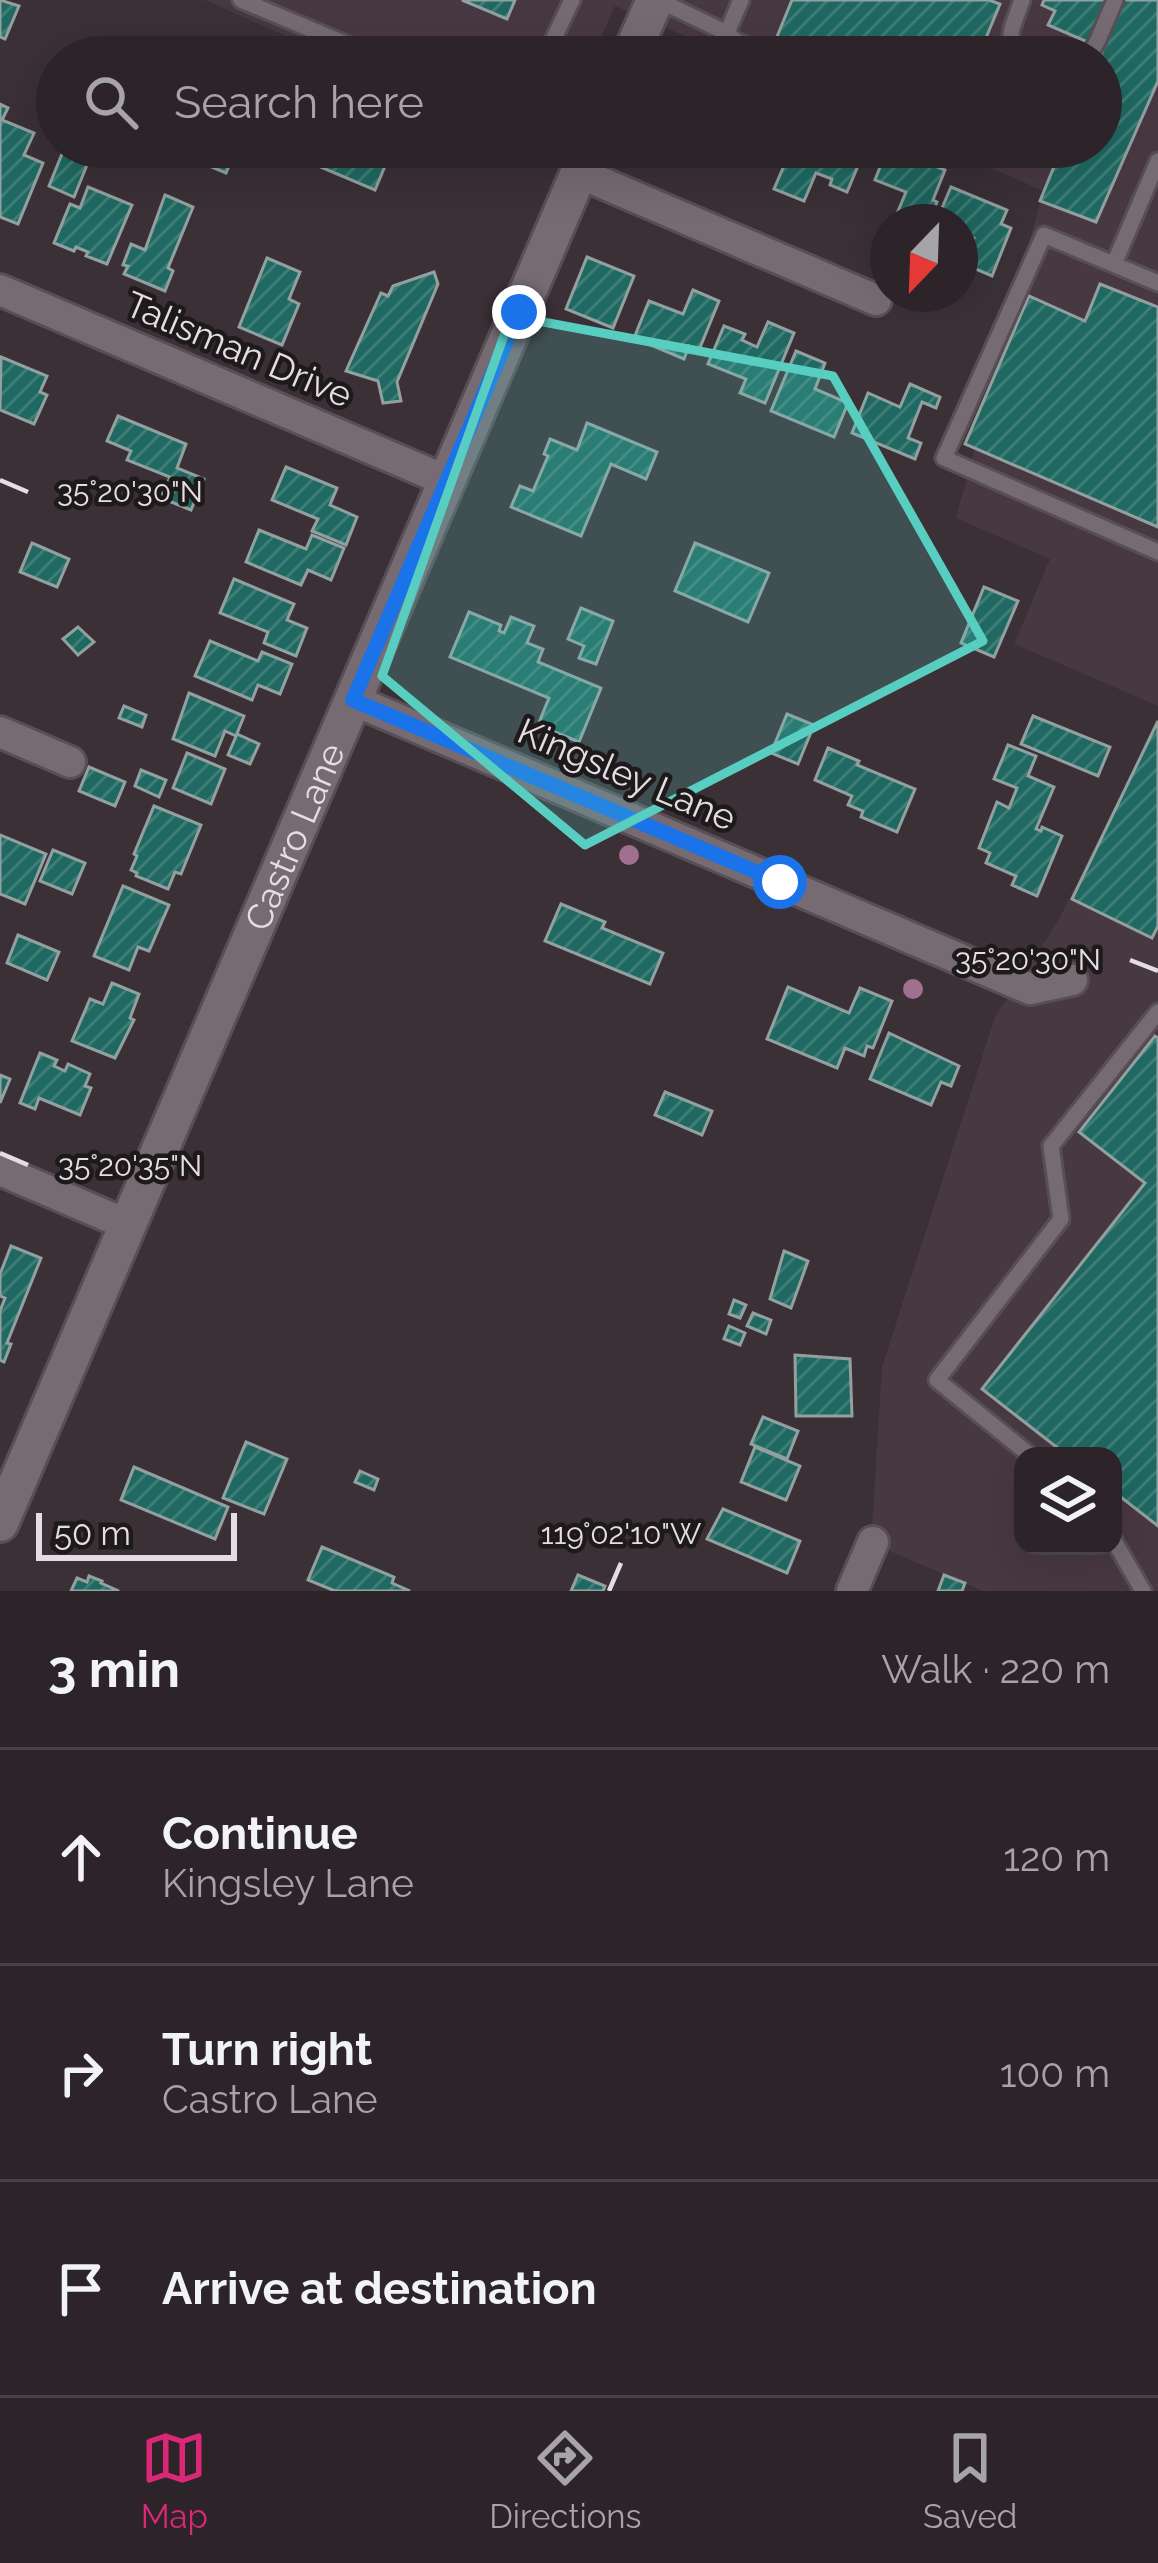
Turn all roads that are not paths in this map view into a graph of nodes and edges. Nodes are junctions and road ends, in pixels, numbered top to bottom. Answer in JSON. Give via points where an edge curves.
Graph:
{"nodes":[{"id":1,"x":242,"y":0,"type":"edge"},
{"id":2,"x":572,"y":0,"type":"edge"},
{"id":3,"x":656,"y":0,"type":"edge"},
{"id":4,"x":741,"y":0,"type":"edge"},
{"id":5,"x":1022,"y":0,"type":"edge"},
{"id":6,"x":1115,"y":0,"type":"edge"},
{"id":7,"x":728,"y":33,"type":"junction"},
{"id":8,"x":327,"y":36,"type":"edge"},
{"id":9,"x":555,"y":36,"type":"edge"},
{"id":10,"x":640,"y":36,"type":"edge"},
{"id":11,"x":731,"y":36,"type":"edge"},
{"id":12,"x":1011,"y":36,"type":"edge"},
{"id":13,"x":1100,"y":36,"type":"edge"},
{"id":14,"x":1158,"y":161,"type":"edge"},
{"id":15,"x":582,"y":168,"type":"edge"},
{"id":16,"x":602,"y":168,"type":"edge"},
{"id":17,"x":1114,"y":264,"type":"junction"},
{"id":18,"x":1158,"y":283,"type":"edge"},
{"id":19,"x":0,"y":290,"type":"edge"},
{"id":20,"x":870,"y":297,"type":"edge"},
{"id":21,"x":447,"y":481,"type":"junction"},
{"id":22,"x":1158,"y":552,"type":"edge"},
{"id":23,"x":353,"y":700,"type":"junction"},
{"id":24,"x":0,"y":732,"type":"edge"},
{"id":25,"x":70,"y":762,"type":"dead end"},
{"id":26,"x":1072,"y":980,"type":"dead end"},
{"id":27,"x":1158,"y":1012,"type":"edge"},
{"id":28,"x":0,"y":1170,"type":"edge"},
{"id":29,"x":128,"y":1225,"type":"junction"},
{"id":30,"x":1019,"y":1447,"type":"edge"},
{"id":31,"x":0,"y":1523,"type":"edge"},
{"id":32,"x":873,"y":1542,"type":"dead end"},
{"id":33,"x":1122,"y":1555,"type":"edge"},
{"id":34,"x":852,"y":1591,"type":"edge"},
{"id":35,"x":1143,"y":1591,"type":"edge"}],
"edges":[{"from":1,"to":8,"type":"lane"},
{"from":2,"to":9,"type":"lane"},
{"from":3,"to":7,"type":"lane"},
{"from":3,"to":10,"type":"street"},
{"from":4,"to":7,"type":"lane"},
{"from":5,"to":12,"type":"lane"},
{"from":6,"to":13,"type":"lane"},
{"from":7,"to":11,"type":"lane"},
{"from":14,"to":17,"type":"lane"},
{"from":15,"to":21,"type":"street","name":"Castro Lane"},
{"from":16,"to":20,"type":"street"},
{"from":17,"to":18,"type":"lane"},
{"from":17,"to":22,"type":"lane","via":[[1044,235],[944,458]]},
{"from":19,"to":21,"type":"street","name":"Talisman Drive"},
{"from":21,"to":23,"type":"street","name":"Castro Lane"},
{"from":23,"to":26,"type":"street","name":"Kingsley Lane","via":[[1030,989]]},
{"from":23,"to":29,"type":"street","name":"Castro Lane"},
{"from":24,"to":25,"type":"street"},
{"from":27,"to":30,"type":"lane","via":[[1051,1146],[1061,1219],[937,1380]]},
{"from":28,"to":29,"type":"street"},
{"from":29,"to":31,"type":"street","name":"Castro Lane"},
{"from":32,"to":34,"type":"street"},
{"from":33,"to":35,"type":"lane"}]}
